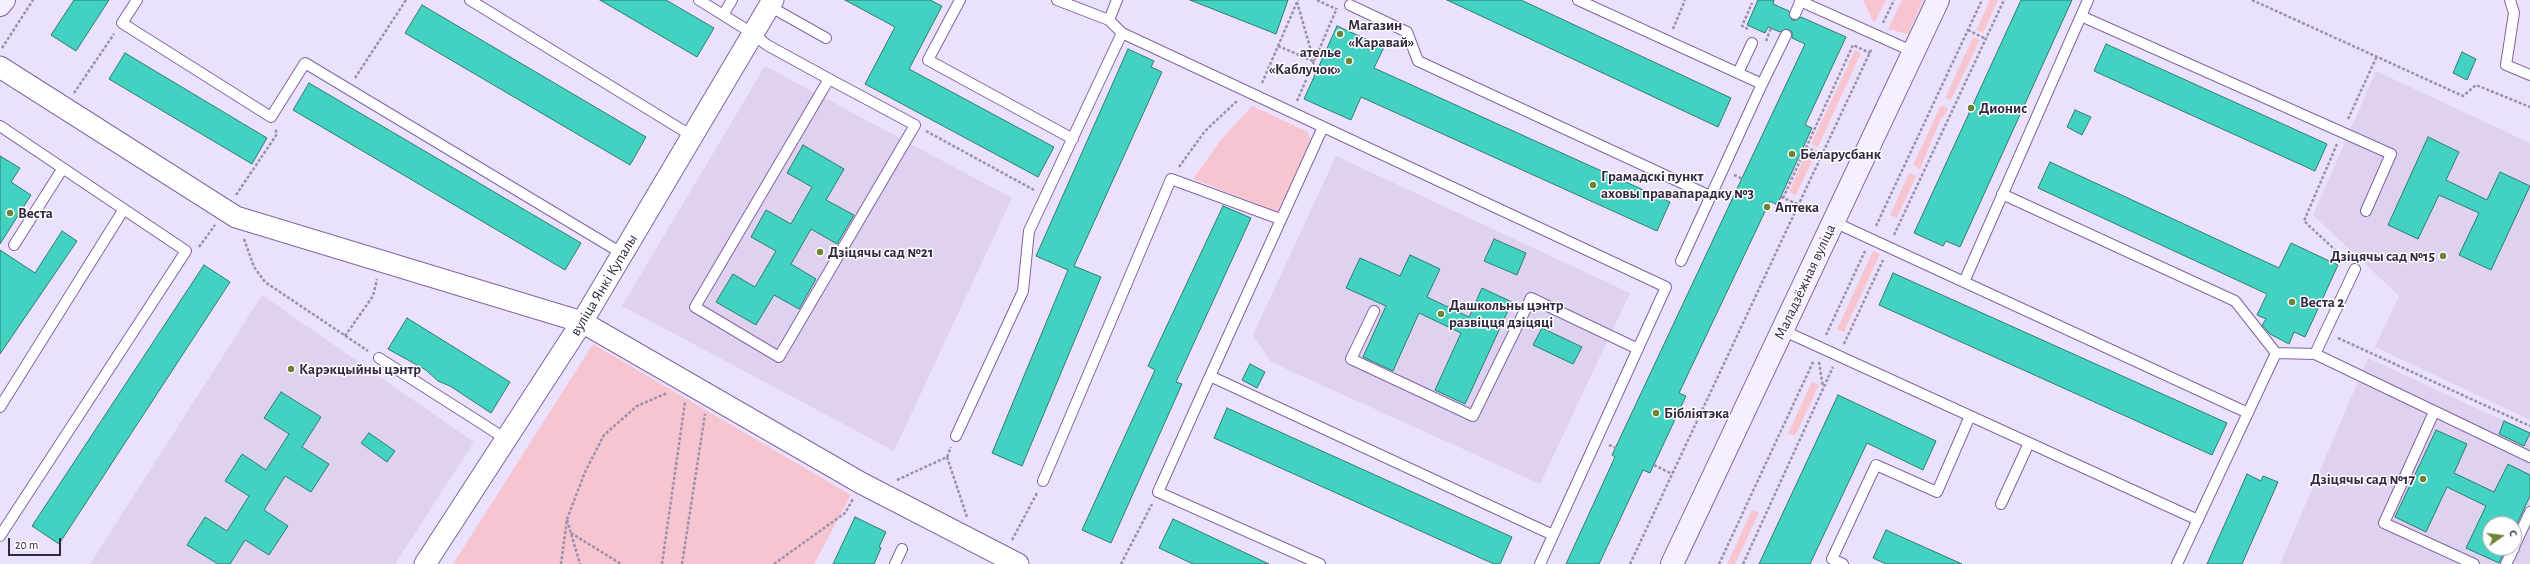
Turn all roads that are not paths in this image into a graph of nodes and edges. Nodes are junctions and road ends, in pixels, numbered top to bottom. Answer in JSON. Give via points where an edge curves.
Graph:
{"nodes":[{"id":1,"x":4,"y":0,"type":"edge"},
{"id":2,"x":137,"y":0,"type":"edge"},
{"id":3,"x":470,"y":0,"type":"edge"},
{"id":4,"x":699,"y":0,"type":"edge"},
{"id":5,"x":732,"y":0,"type":"edge"},
{"id":6,"x":960,"y":0,"type":"edge"},
{"id":7,"x":1057,"y":0,"type":"edge"},
{"id":8,"x":1117,"y":0,"type":"edge"},
{"id":9,"x":1578,"y":0,"type":"edge"},
{"id":10,"x":1938,"y":0,"type":"edge"},
{"id":11,"x":2088,"y":0,"type":"edge"},
{"id":12,"x":2510,"y":0,"type":"edge"},
{"id":13,"x":1801,"y":1,"type":"edge"},
{"id":14,"x":771,"y":3,"type":"edge"},
{"id":15,"x":0,"y":5,"type":"edge"},
{"id":16,"x":1350,"y":5,"type":"road end"},
{"id":17,"x":1795,"y":14,"type":"dead end"},
{"id":18,"x":723,"y":15,"type":"junction"},
{"id":19,"x":2081,"y":16,"type":"junction"},
{"id":20,"x":1109,"y":20,"type":"junction"},
{"id":21,"x":752,"y":33,"type":"junction"},
{"id":22,"x":1122,"y":33,"type":"junction"},
{"id":23,"x":1786,"y":35,"type":"dead end"},
{"id":24,"x":826,"y":38,"type":"dead end"},
{"id":25,"x":1752,"y":43,"type":"dead end"},
{"id":26,"x":1914,"y":52,"type":"junction"},
{"id":27,"x":0,"y":67,"type":"edge"},
{"id":28,"x":1738,"y":73,"type":"junction"},
{"id":29,"x":2530,"y":75,"type":"edge"},
{"id":30,"x":829,"y":78,"type":"junction"},
{"id":31,"x":1762,"y":84,"type":"junction"},
{"id":32,"x":0,"y":126,"type":"edge"},
{"id":33,"x":1323,"y":127,"type":"junction"},
{"id":34,"x":692,"y":136,"type":"junction"},
{"id":35,"x":1072,"y":138,"type":"junction"},
{"id":36,"x":63,"y":168,"type":"junction"},
{"id":37,"x":2002,"y":194,"type":"junction"},
{"id":38,"x":1710,"y":196,"type":"junction"},
{"id":39,"x":124,"y":209,"type":"junction"},
{"id":40,"x":2366,"y":211,"type":"dead end"},
{"id":41,"x":1280,"y":219,"type":"junction"},
{"id":42,"x":1834,"y":222,"type":"junction"},
{"id":43,"x":14,"y":245,"type":"dead end"},
{"id":44,"x":622,"y":254,"type":"junction"},
{"id":45,"x":1681,"y":261,"type":"dead end"},
{"id":46,"x":2355,"y":269,"type":"road end"},
{"id":47,"x":1964,"y":282,"type":"junction"},
{"id":48,"x":1374,"y":311,"type":"dead end"},
{"id":49,"x":582,"y":322,"type":"junction"},
{"id":50,"x":1782,"y":330,"type":"junction"},
{"id":51,"x":1638,"y":349,"type":"junction"},
{"id":52,"x":2276,"y":353,"type":"junction"},
{"id":53,"x":2315,"y":354,"type":"junction"},
{"id":54,"x":379,"y":358,"type":"road end"},
{"id":55,"x":1210,"y":376,"type":"junction"},
{"id":56,"x":0,"y":407,"type":"edge"},
{"id":57,"x":2434,"y":412,"type":"junction"},
{"id":58,"x":2248,"y":413,"type":"junction"},
{"id":59,"x":1970,"y":416,"type":"junction"},
{"id":60,"x":956,"y":436,"type":"dead end"},
{"id":61,"x":506,"y":439,"type":"junction"},
{"id":62,"x":2028,"y":443,"type":"junction"},
{"id":63,"x":2530,"y":457,"type":"edge"},
{"id":64,"x":1043,"y":481,"type":"road end"},
{"id":65,"x":2001,"y":504,"type":"dead end"},
{"id":66,"x":2530,"y":512,"type":"edge"},
{"id":67,"x":2198,"y":520,"type":"junction"},
{"id":68,"x":2522,"y":530,"type":"edge"},
{"id":69,"x":1553,"y":535,"type":"junction"},
{"id":70,"x":0,"y":536,"type":"edge"},
{"id":71,"x":902,"y":549,"type":"dead end"},
{"id":72,"x":1011,"y":560,"type":"edge"},
{"id":73,"x":1831,"y":561,"type":"edge"},
{"id":74,"x":425,"y":564,"type":"edge"},
{"id":75,"x":895,"y":564,"type":"edge"},
{"id":76,"x":1320,"y":564,"type":"edge"},
{"id":77,"x":1540,"y":564,"type":"edge"},
{"id":78,"x":1672,"y":564,"type":"edge"},
{"id":79,"x":1843,"y":564,"type":"edge"},
{"id":80,"x":2177,"y":564,"type":"edge"},
{"id":81,"x":2474,"y":564,"type":"edge"}],
"edges":[{"from":1,"to":15,"type":"main road"},
{"from":2,"to":44,"type":"lane","via":[[122,23],[271,117],[305,63]]},
{"from":3,"to":34,"type":"lane"},
{"from":4,"to":18,"type":"lane"},
{"from":5,"to":18,"type":"lane"},
{"from":6,"to":35,"type":"lane","via":[[928,60]]},
{"from":7,"to":20,"type":"lane"},
{"from":8,"to":20,"type":"lane"},
{"from":9,"to":28,"type":"lane"},
{"from":10,"to":26,"type":"main road","name":"Маладзёжная вуліца"},
{"from":11,"to":19,"type":"lane"},
{"from":12,"to":29,"type":"lane","via":[[2514,13],[2506,65]]},
{"from":13,"to":17,"type":"lane"},
{"from":13,"to":26,"type":"lane"},
{"from":14,"to":21,"type":"street","name":"вуліца Янкі Купалы"},
{"from":14,"to":24,"type":"lane"},
{"from":16,"to":38,"type":"lane","via":[[1407,32],[1418,61]]},
{"from":18,"to":21,"type":"lane"},
{"from":19,"to":37,"type":"lane"},
{"from":19,"to":40,"type":"lane","via":[[2390,154]]},
{"from":20,"to":22,"type":"lane"},
{"from":21,"to":30,"type":"lane","via":[[767,45]]},
{"from":21,"to":34,"type":"street","name":"вуліца Янкі Купалы"},
{"from":22,"to":33,"type":"lane"},
{"from":22,"to":35,"type":"lane"},
{"from":23,"to":31,"type":"lane"},
{"from":25,"to":28,"type":"lane"},
{"from":26,"to":42,"type":"main road","name":"Маладзёжная вуліца"},
{"from":27,"to":49,"type":"street","via":[[231,214]]},
{"from":28,"to":31,"type":"lane"},
{"from":30,"to":30,"type":"lane","via":[[915,125],[779,356],[695,307]]},
{"from":31,"to":38,"type":"lane"},
{"from":32,"to":36,"type":"lane"},
{"from":33,"to":41,"type":"lane"},
{"from":33,"to":51,"type":"lane","via":[[1668,284]]},
{"from":34,"to":44,"type":"street","name":"вуліца Янкі Купалы"},
{"from":35,"to":60,"type":"lane","via":[[1029,231],[1023,291]]},
{"from":36,"to":39,"type":"lane"},
{"from":36,"to":43,"type":"lane"},
{"from":37,"to":47,"type":"lane"},
{"from":37,"to":52,"type":"lane","via":[[2235,301]]},
{"from":38,"to":45,"type":"lane"},
{"from":39,"to":56,"type":"lane"},
{"from":39,"to":70,"type":"lane","via":[[186,251]]},
{"from":41,"to":55,"type":"lane"},
{"from":41,"to":64,"type":"lane","via":[[1171,179]]},
{"from":42,"to":47,"type":"lane"},
{"from":42,"to":50,"type":"main road","name":"Маладзёжная вуліца"},
{"from":44,"to":49,"type":"street","name":"вуліца Янкі Купалы"},
{"from":46,"to":53,"type":"lane"},
{"from":47,"to":58,"type":"lane"},
{"from":48,"to":51,"type":"lane","via":[[1351,359],[1473,416],[1531,298]]},
{"from":49,"to":61,"type":"street","name":"вуліца Янкі Купалы"},
{"from":49,"to":72,"type":"street","via":[[707,396],[868,486]]},
{"from":50,"to":59,"type":"lane","via":[[1819,351],[1838,356]]},
{"from":50,"to":78,"type":"main road","name":"Маладзёжная вуліца"},
{"from":51,"to":69,"type":"lane"},
{"from":52,"to":53,"type":"lane"},
{"from":52,"to":58,"type":"lane"},
{"from":53,"to":57,"type":"lane"},
{"from":54,"to":61,"type":"lane"},
{"from":55,"to":69,"type":"lane"},
{"from":55,"to":76,"type":"lane","via":[[1158,492]]},
{"from":57,"to":63,"type":"lane"},
{"from":57,"to":81,"type":"lane","via":[[2384,523]]},
{"from":58,"to":67,"type":"lane"},
{"from":59,"to":62,"type":"lane"},
{"from":59,"to":73,"type":"lane","via":[[1937,492],[1876,465]]},
{"from":61,"to":74,"type":"street","name":"вуліца Янкі Купалы"},
{"from":62,"to":65,"type":"lane"},
{"from":62,"to":67,"type":"lane"},
{"from":66,"to":68,"type":"lane"},
{"from":67,"to":80,"type":"lane"},
{"from":69,"to":77,"type":"lane"},
{"from":71,"to":75,"type":"lane"},
{"from":73,"to":79,"type":"lane"}]}
